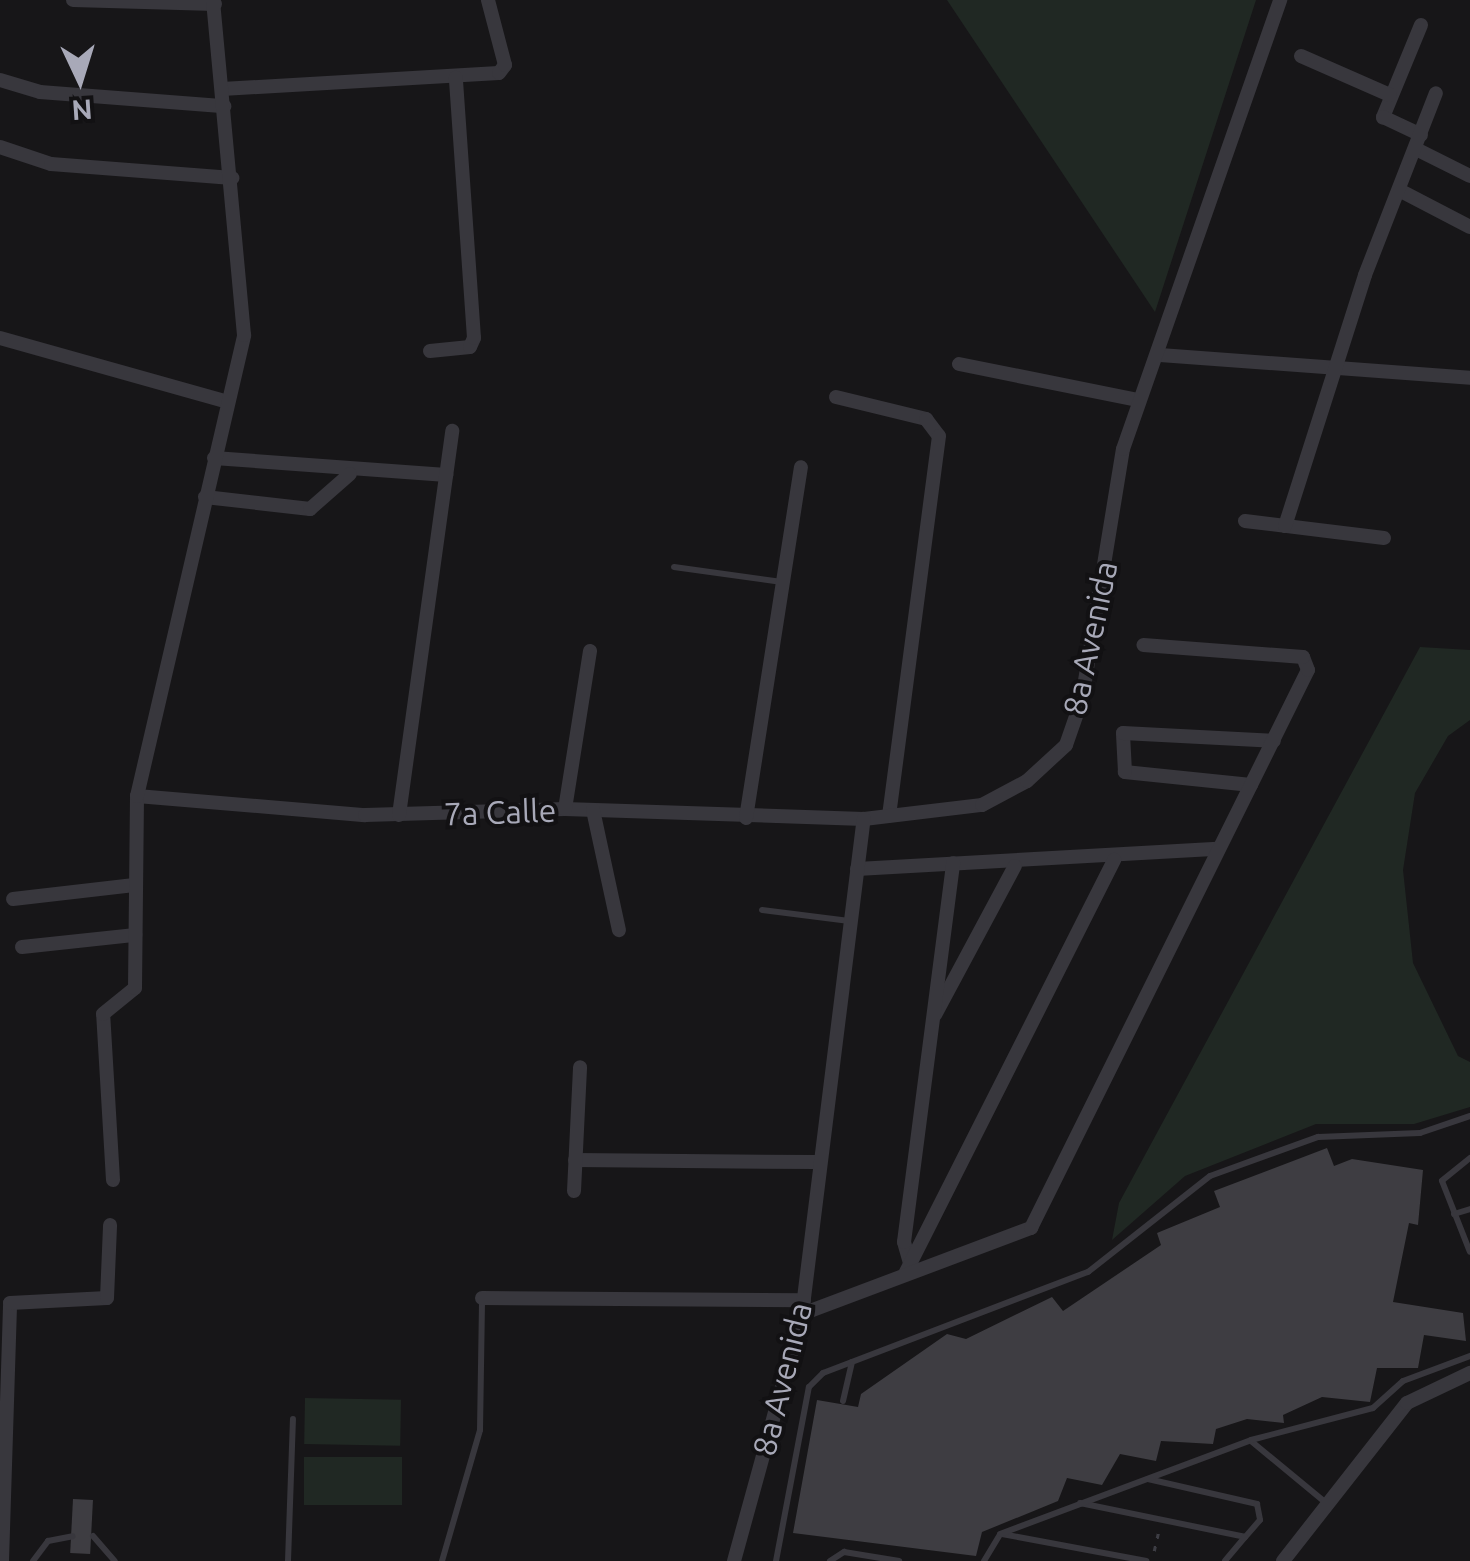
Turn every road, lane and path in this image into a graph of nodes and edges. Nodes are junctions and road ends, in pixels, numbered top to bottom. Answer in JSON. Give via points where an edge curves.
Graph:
{"nodes":[{"id":1,"x":74,"y":0,"type":"edge"},
{"id":2,"x":488,"y":0,"type":"edge"},
{"id":3,"x":1280,"y":0,"type":"edge"},
{"id":4,"x":214,"y":2,"type":"edge"},
{"id":5,"x":1420,"y":25,"type":"dead end"},
{"id":6,"x":1301,"y":56,"type":"dead end"},
{"id":7,"x":456,"y":78,"type":"junction"},
{"id":8,"x":0,"y":80,"type":"edge"},
{"id":9,"x":222,"y":88,"type":"junction"},
{"id":10,"x":1436,"y":93,"type":"dead end"},
{"id":11,"x":1390,"y":95,"type":"junction"},
{"id":12,"x":224,"y":106,"type":"junction"},
{"id":13,"x":1419,"y":142,"type":"junction"},
{"id":14,"x":0,"y":147,"type":"edge"},
{"id":15,"x":1470,"y":176,"type":"edge"},
{"id":16,"x":232,"y":178,"type":"junction"},
{"id":17,"x":1399,"y":190,"type":"junction"},
{"id":18,"x":1470,"y":227,"type":"edge"},
{"id":19,"x":0,"y":338,"type":"edge"},
{"id":20,"x":430,"y":351,"type":"dead end"},
{"id":21,"x":1160,"y":355,"type":"junction"},
{"id":22,"x":960,"y":364,"type":"dead end"},
{"id":23,"x":1335,"y":373,"type":"junction"},
{"id":24,"x":1470,"y":378,"type":"edge"},
{"id":25,"x":836,"y":397,"type":"dead end"},
{"id":26,"x":1138,"y":400,"type":"junction"},
{"id":27,"x":227,"y":402,"type":"junction"},
{"id":28,"x":452,"y":431,"type":"dead end"},
{"id":29,"x":214,"y":458,"type":"junction"},
{"id":30,"x":801,"y":466,"type":"dead end"},
{"id":31,"x":350,"y":474,"type":"junction"},
{"id":32,"x":446,"y":475,"type":"junction"},
{"id":33,"x":205,"y":497,"type":"junction"},
{"id":34,"x":1245,"y":521,"type":"dead end"},
{"id":35,"x":1285,"y":526,"type":"junction"},
{"id":36,"x":1384,"y":538,"type":"dead end"},
{"id":37,"x":674,"y":567,"type":"dead end"},
{"id":38,"x":783,"y":582,"type":"junction"},
{"id":39,"x":1142,"y":644,"type":"dead end"},
{"id":40,"x":590,"y":650,"type":"dead end"},
{"id":41,"x":1274,"y":741,"type":"junction"},
{"id":42,"x":1251,"y":785,"type":"junction"},
{"id":43,"x":138,"y":796,"type":"junction"},
{"id":44,"x":564,"y":809,"type":"junction"},
{"id":45,"x":593,"y":810,"type":"junction"},
{"id":46,"x":400,"y":815,"type":"junction"},
{"id":47,"x":890,"y":816,"type":"junction"},
{"id":48,"x":746,"y":818,"type":"junction"},
{"id":49,"x":864,"y":819,"type":"junction"},
{"id":50,"x":1217,"y":849,"type":"junction"},
{"id":51,"x":1114,"y":860,"type":"junction"},
{"id":52,"x":954,"y":863,"type":"junction"},
{"id":53,"x":1015,"y":866,"type":"junction"},
{"id":54,"x":857,"y":869,"type":"junction"},
{"id":55,"x":134,"y":885,"type":"junction"},
{"id":56,"x":13,"y":900,"type":"dead end"},
{"id":57,"x":762,"y":910,"type":"dead end"},
{"id":58,"x":850,"y":922,"type":"junction"},
{"id":59,"x":619,"y":930,"type":"dead end"},
{"id":60,"x":135,"y":935,"type":"junction"},
{"id":61,"x":22,"y":947,"type":"dead end"},
{"id":62,"x":938,"y":970,"type":"junction"},
{"id":63,"x":957,"y":974,"type":"junction"},
{"id":64,"x":930,"y":1024,"type":"junction"},
{"id":65,"x":580,"y":1067,"type":"dead end"},
{"id":66,"x":1470,"y":1116,"type":"edge"},
{"id":67,"x":1470,"y":1158,"type":"edge"},
{"id":68,"x":576,"y":1160,"type":"junction"},
{"id":69,"x":817,"y":1162,"type":"junction"},
{"id":70,"x":113,"y":1180,"type":"dead end"},
{"id":71,"x":574,"y":1192,"type":"dead end"},
{"id":72,"x":1470,"y":1209,"type":"edge"},
{"id":73,"x":1454,"y":1214,"type":"junction"},
{"id":74,"x":110,"y":1225,"type":"dead end"},
{"id":75,"x":1470,"y":1252,"type":"edge"},
{"id":76,"x":908,"y":1269,"type":"junction"},
{"id":77,"x":482,"y":1298,"type":"joint"},
{"id":78,"x":803,"y":1307,"type":"junction"},
{"id":79,"x":1470,"y":1356,"type":"edge"},
{"id":80,"x":852,"y":1361,"type":"junction"},
{"id":81,"x":1470,"y":1374,"type":"edge"},
{"id":82,"x":843,"y":1401,"type":"dead end"},
{"id":83,"x":292,"y":1418,"type":"dead end"},
{"id":84,"x":1250,"y":1440,"type":"junction"},
{"id":85,"x":1144,"y":1478,"type":"junction"},
{"id":86,"x":1325,"y":1502,"type":"junction"},
{"id":87,"x":1078,"y":1503,"type":"junction"},
{"id":88,"x":1162,"y":1520,"type":"junction"},
{"id":89,"x":1000,"y":1534,"type":"junction"},
{"id":90,"x":73,"y":1536,"type":"dead end"},
{"id":91,"x":93,"y":1536,"type":"dead end"},
{"id":92,"x":1244,"y":1538,"type":"junction"},
{"id":93,"x":2,"y":1561,"type":"edge"},
{"id":94,"x":33,"y":1561,"type":"edge"},
{"id":95,"x":115,"y":1561,"type":"edge"},
{"id":96,"x":288,"y":1561,"type":"edge"},
{"id":97,"x":442,"y":1561,"type":"edge"},
{"id":98,"x":734,"y":1561,"type":"edge"},
{"id":99,"x":776,"y":1561,"type":"edge"},
{"id":100,"x":830,"y":1561,"type":"edge"},
{"id":101,"x":899,"y":1561,"type":"edge"},
{"id":102,"x":984,"y":1561,"type":"edge"},
{"id":103,"x":1149,"y":1561,"type":"edge"},
{"id":104,"x":1225,"y":1561,"type":"edge"},
{"id":105,"x":1283,"y":1561,"type":"edge"}],
"edges":[{"from":1,"to":4,"type":"street"},
{"from":2,"to":7,"type":"street","via":[[504,70]]},
{"from":3,"to":21,"type":"street","name":"8a Avenida"},
{"from":4,"to":9,"type":"street"},
{"from":5,"to":11,"type":"street"},
{"from":6,"to":11,"type":"street"},
{"from":7,"to":9,"type":"street"},
{"from":7,"to":20,"type":"street","via":[[474,338],[470,347]]},
{"from":8,"to":12,"type":"street","via":[[40,92]]},
{"from":9,"to":12,"type":"street"},
{"from":10,"to":13,"type":"street"},
{"from":11,"to":13,"type":"street","via":[[1383,117]]},
{"from":12,"to":16,"type":"street"},
{"from":13,"to":15,"type":"street"},
{"from":13,"to":17,"type":"street"},
{"from":14,"to":16,"type":"street","via":[[51,164]]},
{"from":16,"to":27,"type":"street","via":[[244,335]]},
{"from":17,"to":18,"type":"street"},
{"from":17,"to":23,"type":"street"},
{"from":19,"to":27,"type":"street"},
{"from":21,"to":23,"type":"street"},
{"from":21,"to":26,"type":"street","name":"8a Avenida"},
{"from":22,"to":26,"type":"street"},
{"from":23,"to":24,"type":"street"},
{"from":23,"to":35,"type":"street"},
{"from":25,"to":47,"type":"street","via":[[926,419],[938,436]]},
{"from":26,"to":47,"type":"street","name":"8a Avenida","via":[[1122,449],[1098,638],[1066,745],[982,805]]},
{"from":27,"to":29,"type":"street"},
{"from":28,"to":32,"type":"street"},
{"from":29,"to":31,"type":"street"},
{"from":29,"to":33,"type":"street"},
{"from":30,"to":38,"type":"street"},
{"from":31,"to":32,"type":"street"},
{"from":31,"to":33,"type":"street","via":[[310,509]]},
{"from":32,"to":46,"type":"street"},
{"from":33,"to":43,"type":"street"},
{"from":34,"to":35,"type":"street"},
{"from":35,"to":36,"type":"street"},
{"from":37,"to":38,"type":"lane"},
{"from":38,"to":48,"type":"street"},
{"from":39,"to":41,"type":"street","via":[[1308,660]]},
{"from":40,"to":44,"type":"street"},
{"from":41,"to":42,"type":"street"},
{"from":41,"to":42,"type":"street","via":[[1123,733],[1124,772]]},
{"from":42,"to":50,"type":"street"},
{"from":43,"to":46,"type":"street","name":"7a Calle"},
{"from":43,"to":55,"type":"street"},
{"from":44,"to":45,"type":"street","name":"7a Calle"},
{"from":44,"to":46,"type":"street","name":"7a Calle"},
{"from":45,"to":48,"type":"street","name":"7a Calle"},
{"from":45,"to":59,"type":"street"},
{"from":47,"to":49,"type":"street","name":"8a Avenida"},
{"from":48,"to":49,"type":"street","name":"7a Calle"},
{"from":49,"to":54,"type":"street","name":"8a Avenida"},
{"from":50,"to":51,"type":"street"},
{"from":50,"to":76,"type":"street","via":[[1032,1228]]},
{"from":51,"to":53,"type":"street"},
{"from":51,"to":76,"type":"street"},
{"from":52,"to":53,"type":"street"},
{"from":52,"to":54,"type":"street"},
{"from":52,"to":62,"type":"street"},
{"from":53,"to":63,"type":"street"},
{"from":54,"to":58,"type":"street","name":"8a Avenida"},
{"from":55,"to":56,"type":"street"},
{"from":55,"to":60,"type":"street"},
{"from":57,"to":58,"type":"lane"},
{"from":58,"to":69,"type":"street","name":"8a Avenida"},
{"from":60,"to":61,"type":"street"},
{"from":60,"to":70,"type":"street","via":[[135,988],[103,1014]]},
{"from":62,"to":63,"type":"street"},
{"from":62,"to":64,"type":"street"},
{"from":63,"to":64,"type":"street"},
{"from":64,"to":76,"type":"street","via":[[904,1242]]},
{"from":65,"to":68,"type":"street"},
{"from":66,"to":80,"type":"lane","via":[[1420,1133],[1318,1137],[1210,1176],[1088,1272]]},
{"from":67,"to":73,"type":"lane","via":[[1442,1180]]},
{"from":68,"to":69,"type":"street"},
{"from":68,"to":71,"type":"street"},
{"from":69,"to":78,"type":"street","name":"8a Avenida"},
{"from":72,"to":73,"type":"lane"},
{"from":73,"to":75,"type":"lane"},
{"from":74,"to":93,"type":"street","via":[[107,1298],[10,1303]]},
{"from":76,"to":78,"type":"street"},
{"from":77,"to":78,"type":"street"},
{"from":77,"to":97,"type":"lane","via":[[480,1430]]},
{"from":78,"to":98,"type":"street","name":"8a Avenida"},
{"from":79,"to":84,"type":"lane","via":[[1403,1381],[1373,1408]]},
{"from":80,"to":82,"type":"lane"},
{"from":80,"to":99,"type":"lane","via":[[809,1388]]},
{"from":81,"to":86,"type":"street","via":[[1408,1403]]},
{"from":83,"to":96,"type":"lane"},
{"from":84,"to":85,"type":"lane"},
{"from":84,"to":86,"type":"lane"},
{"from":85,"to":87,"type":"lane"},
{"from":85,"to":92,"type":"lane","via":[[1257,1504],[1260,1520]]},
{"from":86,"to":105,"type":"street"},
{"from":87,"to":88,"type":"lane"},
{"from":87,"to":89,"type":"lane"},
{"from":88,"to":92,"type":"lane"},
{"from":88,"to":103,"type":"path"},
{"from":89,"to":102,"type":"lane"},
{"from":89,"to":103,"type":"lane"},
{"from":90,"to":94,"type":"lane","via":[[48,1540]]},
{"from":91,"to":95,"type":"lane"},
{"from":92,"to":104,"type":"lane"},
{"from":100,"to":101,"type":"lane","via":[[844,1552]]}]}
